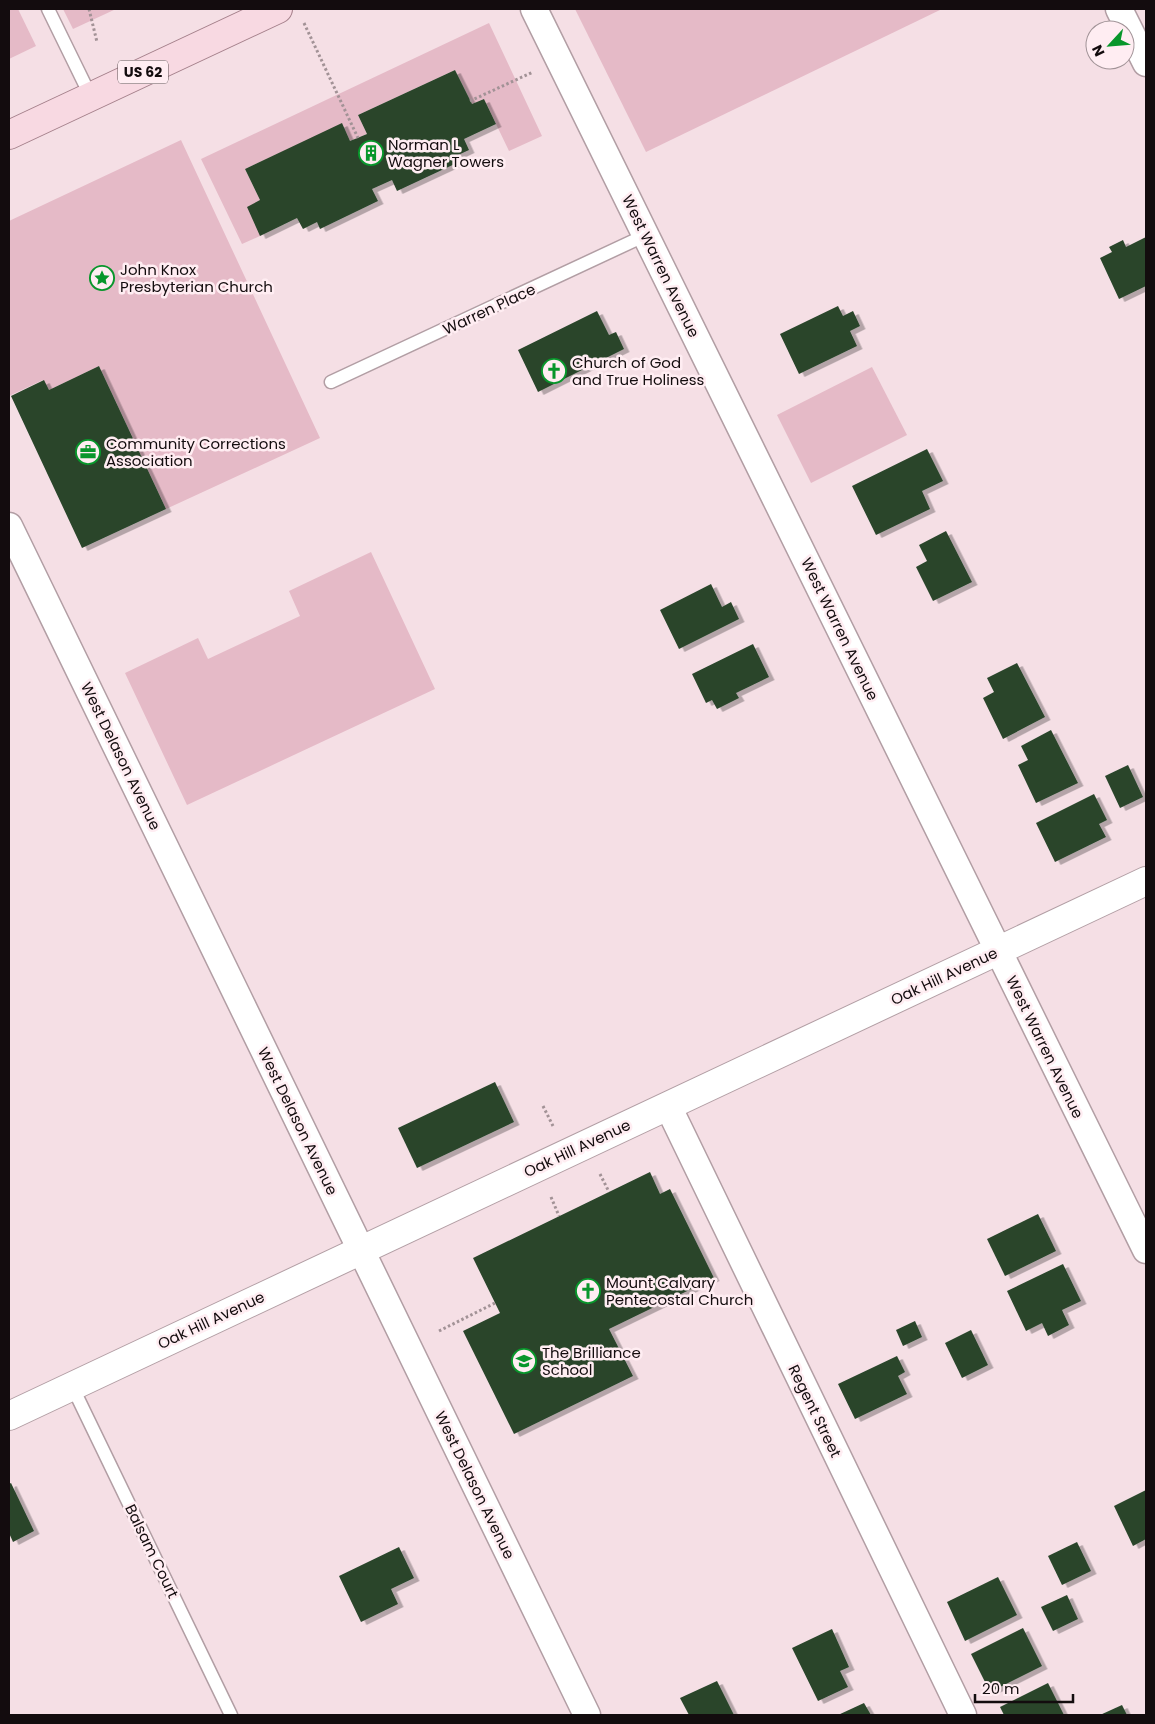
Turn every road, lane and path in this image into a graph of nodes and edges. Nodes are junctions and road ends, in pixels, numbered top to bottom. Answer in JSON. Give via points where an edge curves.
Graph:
{"nodes":[{"id":1,"x":48,"y":9,"type":"edge"},
{"id":2,"x":90,"y":9,"type":"edge"},
{"id":3,"x":534,"y":9,"type":"edge"},
{"id":4,"x":1119,"y":9,"type":"edge"},
{"id":5,"x":290,"y":13,"type":"edge"},
{"id":6,"x":96,"y":42,"type":"dead end"},
{"id":7,"x":559,"y":60,"type":"junction"},
{"id":8,"x":1146,"y":63,"type":"edge"},
{"id":9,"x":91,"y":97,"type":"junction"},
{"id":10,"x":470,"y":101,"type":"dead end"},
{"id":11,"x":9,"y":135,"type":"edge"},
{"id":12,"x":358,"y":138,"type":"dead end"},
{"id":13,"x":646,"y":235,"type":"junction"},
{"id":14,"x":331,"y":382,"type":"dead end"},
{"id":15,"x":9,"y":526,"type":"edge"},
{"id":16,"x":1146,"y":881,"type":"edge"},
{"id":17,"x":998,"y":951,"type":"junction"},
{"id":18,"x":543,"y":1106,"type":"dead end"},
{"id":19,"x":668,"y":1106,"type":"junction"},
{"id":20,"x":554,"y":1126,"type":"dead end"},
{"id":21,"x":600,"y":1174,"type":"dead end"},
{"id":22,"x":609,"y":1192,"type":"dead end"},
{"id":23,"x":551,"y":1197,"type":"dead end"},
{"id":24,"x":559,"y":1216,"type":"dead end"},
{"id":25,"x":361,"y":1250,"type":"junction"},
{"id":26,"x":1146,"y":1250,"type":"edge"},
{"id":27,"x":495,"y":1304,"type":"dead end"},
{"id":28,"x":439,"y":1331,"type":"dead end"},
{"id":29,"x":72,"y":1386,"type":"junction"},
{"id":30,"x":9,"y":1416,"type":"edge"},
{"id":31,"x":231,"y":1715,"type":"edge"},
{"id":32,"x":587,"y":1715,"type":"edge"},
{"id":33,"x":963,"y":1715,"type":"edge"}],
"edges":[{"from":1,"to":9,"type":"lane"},
{"from":2,"to":6,"type":"path"},
{"from":3,"to":7,"type":"street","name":"West Warren Avenue"},
{"from":4,"to":8,"type":"street"},
{"from":5,"to":9,"type":"main road","number":"US 62"},
{"from":5,"to":12,"type":"path"},
{"from":7,"to":10,"type":"path"},
{"from":7,"to":13,"type":"street","name":"West Warren Avenue"},
{"from":9,"to":11,"type":"main road","number":"US 62"},
{"from":13,"to":14,"type":"lane","name":"Warren Place"},
{"from":13,"to":17,"type":"street","name":"West Warren Avenue"},
{"from":15,"to":25,"type":"street","name":"West Delason Avenue"},
{"from":16,"to":17,"type":"street","name":"Oak Hill Avenue"},
{"from":17,"to":19,"type":"street","name":"Oak Hill Avenue"},
{"from":17,"to":26,"type":"street","name":"West Warren Avenue"},
{"from":18,"to":20,"type":"path"},
{"from":19,"to":25,"type":"street","name":"Oak Hill Avenue"},
{"from":19,"to":33,"type":"street","name":"Regent Street"},
{"from":21,"to":22,"type":"path"},
{"from":23,"to":24,"type":"path"},
{"from":25,"to":29,"type":"street","name":"Oak Hill Avenue"},
{"from":25,"to":32,"type":"street","name":"West Delason Avenue"},
{"from":27,"to":28,"type":"path"},
{"from":29,"to":30,"type":"street","name":"Oak Hill Avenue"},
{"from":29,"to":31,"type":"lane","name":"Balsam Court"}]}
